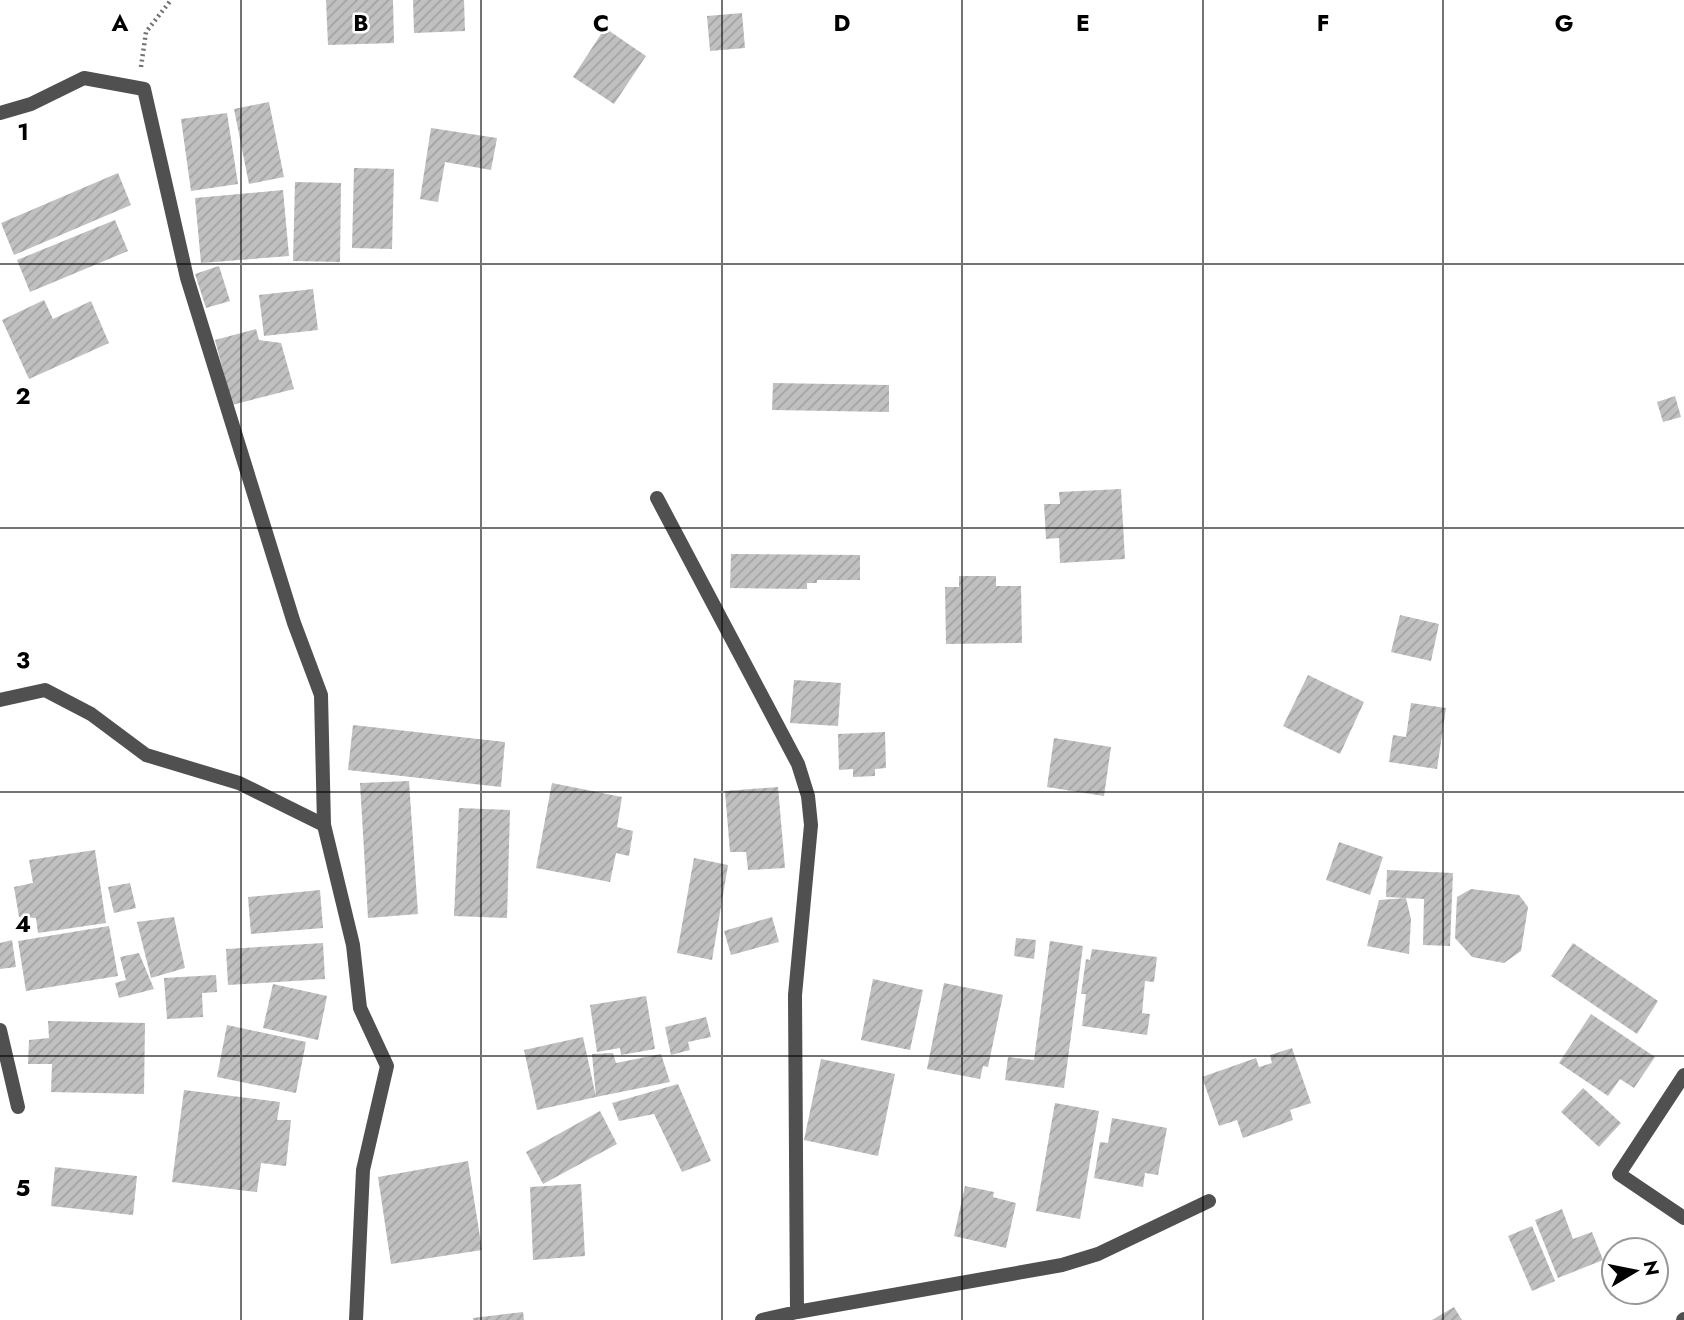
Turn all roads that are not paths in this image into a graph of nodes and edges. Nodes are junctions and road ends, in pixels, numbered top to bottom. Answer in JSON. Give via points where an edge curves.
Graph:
{"nodes":[{"id":1,"x":0,"y":113,"type":"edge"},
{"id":2,"x":657,"y":498,"type":"dead end"},
{"id":3,"x":0,"y":699,"type":"edge"},
{"id":4,"x":324,"y":825,"type":"junction"},
{"id":5,"x":0,"y":1030,"type":"edge"},
{"id":6,"x":1684,"y":1074,"type":"edge"},
{"id":7,"x":18,"y":1107,"type":"dead end"},
{"id":8,"x":1209,"y":1200,"type":"dead end"},
{"id":9,"x":1684,"y":1218,"type":"edge"},
{"id":10,"x":796,"y":1312,"type":"junction"},
{"id":11,"x":356,"y":1320,"type":"edge"},
{"id":12,"x":762,"y":1320,"type":"edge"}],
"edges":[{"from":1,"to":4,"type":"street","via":[[31,104],[83,78],[144,89],[187,278],[294,623],[321,695]]},
{"from":2,"to":10,"type":"street","via":[[798,764],[808,796],[811,825],[794,995]]},
{"from":3,"to":4,"type":"street","via":[[45,690],[91,714],[146,755],[239,783]]},
{"from":4,"to":11,"type":"street","via":[[353,945],[360,1008],[387,1066],[363,1170]]},
{"from":5,"to":7,"type":"street"},
{"from":6,"to":9,"type":"street","via":[[1619,1174]]},
{"from":8,"to":10,"type":"street","via":[[1098,1254],[1062,1265]]},
{"from":10,"to":12,"type":"street"}]}
